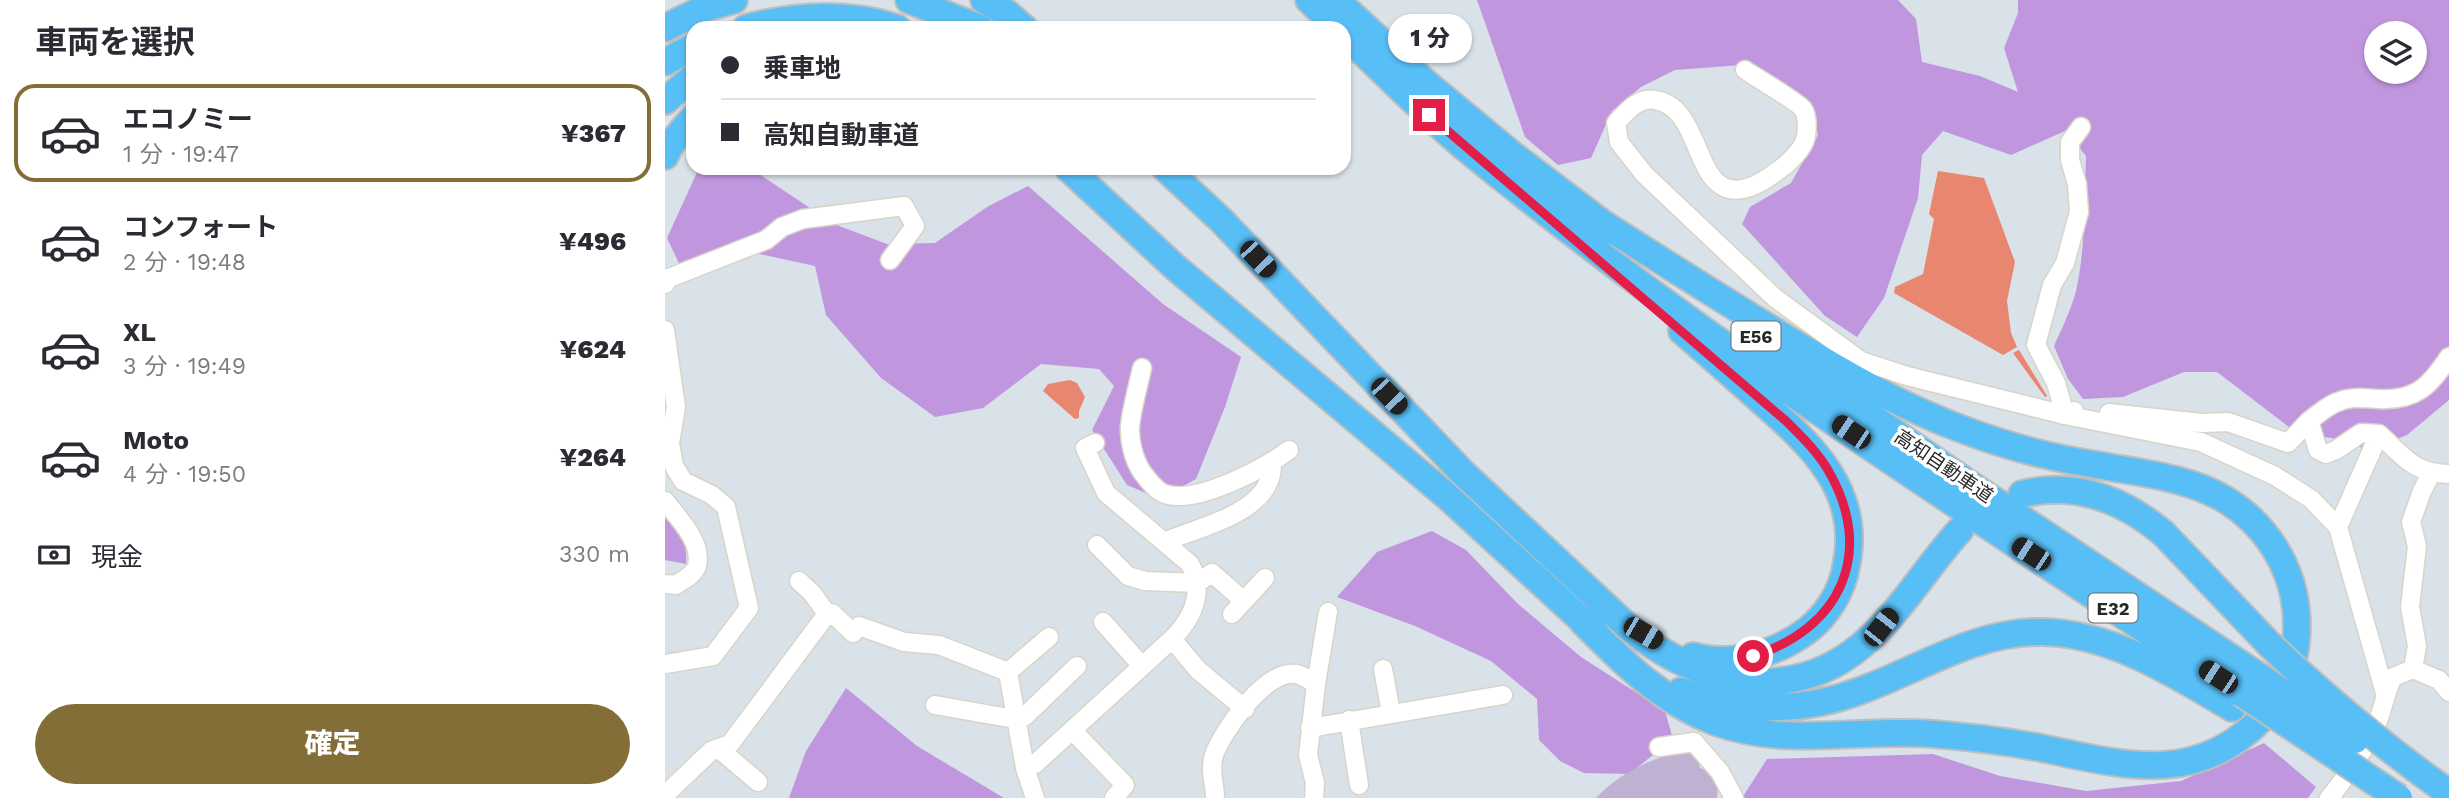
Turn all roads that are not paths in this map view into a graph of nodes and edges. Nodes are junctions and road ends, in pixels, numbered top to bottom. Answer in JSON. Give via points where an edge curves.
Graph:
{"nodes":[{"id":1,"x":734,"y":0,"type":"edge"},
{"id":2,"x":909,"y":0,"type":"edge"},
{"id":3,"x":983,"y":0,"type":"edge"},
{"id":4,"x":1309,"y":0,"type":"edge"},
{"id":5,"x":1336,"y":0,"type":"edge"},
{"id":6,"x":1007,"y":14,"type":"edge"},
{"id":7,"x":771,"y":21,"type":"edge"},
{"id":8,"x":867,"y":21,"type":"edge"},
{"id":9,"x":963,"y":21,"type":"edge"},
{"id":10,"x":1331,"y":21,"type":"edge"},
{"id":11,"x":665,"y":28,"type":"edge"},
{"id":12,"x":1351,"y":41,"type":"edge"},
{"id":13,"x":686,"y":51,"type":"edge"},
{"id":14,"x":665,"y":62,"type":"edge"},
{"id":15,"x":1745,"y":70,"type":"dead end"},
{"id":16,"x":686,"y":83,"type":"edge"},
{"id":17,"x":665,"y":101,"type":"edge"},
{"id":18,"x":686,"y":126,"type":"edge"},
{"id":19,"x":2081,"y":127,"type":"dead end"},
{"id":20,"x":1461,"y":144,"type":"junction"},
{"id":21,"x":665,"y":156,"type":"edge"},
{"id":22,"x":1076,"y":175,"type":"edge"},
{"id":23,"x":1173,"y":175,"type":"edge"},
{"id":24,"x":1602,"y":223,"type":"junction"},
{"id":25,"x":890,"y":260,"type":"dead end"},
{"id":26,"x":665,"y":284,"type":"edge"},
{"id":27,"x":665,"y":330,"type":"edge"},
{"id":28,"x":2449,"y":358,"type":"edge"},
{"id":29,"x":1142,"y":368,"type":"dead end"},
{"id":30,"x":669,"y":387,"type":"edge"},
{"id":31,"x":2065,"y":415,"type":"junction"},
{"id":32,"x":2309,"y":421,"type":"junction"},
{"id":33,"x":2379,"y":434,"type":"junction"},
{"id":34,"x":1095,"y":443,"type":"dead end"},
{"id":35,"x":1289,"y":450,"type":"dead end"},
{"id":36,"x":1272,"y":463,"type":"junction"},
{"id":37,"x":2440,"y":474,"type":"edge"},
{"id":38,"x":665,"y":501,"type":"edge"},
{"id":39,"x":1993,"y":513,"type":"junction"},
{"id":40,"x":2338,"y":527,"type":"junction"},
{"id":41,"x":1164,"y":542,"type":"junction"},
{"id":42,"x":1097,"y":545,"type":"dead end"},
{"id":43,"x":1265,"y":578,"type":"dead end"},
{"id":44,"x":799,"y":582,"type":"dead end"},
{"id":45,"x":1197,"y":583,"type":"junction"},
{"id":46,"x":665,"y":584,"type":"edge"},
{"id":47,"x":1602,"y":602,"type":"junction"},
{"id":48,"x":1328,"y":612,"type":"dead end"},
{"id":49,"x":827,"y":614,"type":"junction"},
{"id":50,"x":1103,"y":622,"type":"dead end"},
{"id":51,"x":1583,"y":622,"type":"junction"},
{"id":52,"x":1049,"y":638,"type":"dead end"},
{"id":53,"x":1172,"y":639,"type":"junction"},
{"id":54,"x":665,"y":664,"type":"edge"},
{"id":55,"x":1077,"y":666,"type":"dead end"},
{"id":56,"x":1142,"y":666,"type":"junction"},
{"id":57,"x":1383,"y":669,"type":"dead end"},
{"id":58,"x":2413,"y":670,"type":"junction"},
{"id":59,"x":1008,"y":672,"type":"junction"},
{"id":60,"x":2446,"y":680,"type":"edge"},
{"id":61,"x":1316,"y":684,"type":"junction"},
{"id":62,"x":2242,"y":691,"type":"junction"},
{"id":63,"x":2385,"y":693,"type":"junction"},
{"id":64,"x":1503,"y":695,"type":"dead end"},
{"id":65,"x":935,"y":705,"type":"dead end"},
{"id":66,"x":1245,"y":709,"type":"junction"},
{"id":67,"x":1391,"y":713,"type":"junction"},
{"id":68,"x":1018,"y":719,"type":"junction"},
{"id":69,"x":1349,"y":720,"type":"junction"},
{"id":70,"x":1310,"y":727,"type":"junction"},
{"id":71,"x":1072,"y":730,"type":"junction"},
{"id":72,"x":1659,"y":747,"type":"dead end"},
{"id":73,"x":718,"y":748,"type":"junction"},
{"id":74,"x":1025,"y":768,"type":"junction"},
{"id":75,"x":758,"y":782,"type":"dead end"},
{"id":76,"x":1359,"y":785,"type":"dead end"},
{"id":77,"x":2449,"y":793,"type":"edge"},
{"id":78,"x":665,"y":795,"type":"edge"},
{"id":79,"x":1035,"y":798,"type":"edge"},
{"id":80,"x":1114,"y":798,"type":"edge"},
{"id":81,"x":1215,"y":798,"type":"edge"},
{"id":82,"x":1314,"y":798,"type":"edge"},
{"id":83,"x":1734,"y":798,"type":"edge"},
{"id":84,"x":2329,"y":798,"type":"edge"},
{"id":85,"x":2389,"y":798,"type":"edge"},
{"id":86,"x":2399,"y":798,"type":"edge"},
{"id":87,"x":2443,"y":798,"type":"edge"}],
"edges":[{"from":1,"to":11,"type":"highway"},
{"from":2,"to":9,"type":"highway"},
{"from":3,"to":6,"type":"highway"},
{"from":4,"to":10,"type":"highway"},
{"from":5,"to":24,"type":"highway","name":"高知自動車道","number":"E56","via":[[1426,83]]},
{"from":7,"to":8,"type":"highway","via":[[828,17]]},
{"from":12,"to":20,"type":"highway","name":"高知自動車道","number":"E56"},
{"from":13,"to":14,"type":"highway"},
{"from":15,"to":31,"type":"street","via":[[1803,109],[1807,122],[1806,140],[1795,154],[1758,183],[1739,190],[1725,188],[1712,177],[1682,117],[1666,101],[1646,98],[1628,109],[1616,123],[1619,142],[1644,174],[1775,298],[1861,361]]},
{"from":16,"to":17,"type":"highway"},
{"from":18,"to":21,"type":"highway"},
{"from":19,"to":31,"type":"street","via":[[2070,142],[2079,212],[2036,345],[2056,383]]},
{"from":20,"to":39,"type":"highway","name":"高知自動車道","number":"E56","via":[[1588,243],[1809,403]]},
{"from":20,"to":47,"type":"highway","via":[[1794,429],[1817,453],[1844,506],[1849,555],[1840,587],[1813,626],[1770,651],[1735,660],[1681,652],[1643,633]]},
{"from":22,"to":51,"type":"highway","via":[[1176,268],[1448,496]]},
{"from":23,"to":47,"type":"highway","via":[[1464,474]]},
{"from":24,"to":39,"type":"highway","name":"高知自動車道","number":"E56"},
{"from":24,"to":51,"type":"highway","via":[[1804,349],[1934,418],[2002,444],[2165,478],[2221,497],[2259,527],[2279,554],[2292,587],[2297,634],[2284,687],[2248,732],[2196,759],[2133,766],[1973,737],[1886,732],[1786,737],[1735,728],[1692,711],[1655,689]]},
{"from":25,"to":26,"type":"street","via":[[915,226],[904,206],[803,219],[766,240],[669,278]]},
{"from":27,"to":30,"type":"street"},
{"from":28,"to":32,"type":"street","via":[[2432,383],[2410,395],[2355,397],[2334,403]]},
{"from":29,"to":36,"type":"street","via":[[1130,427],[1132,444],[1139,467],[1163,493],[1197,493]]},
{"from":30,"to":54,"type":"street","via":[[676,408],[670,443],[674,466],[683,481],[726,507],[749,608],[713,656]]},
{"from":31,"to":32,"type":"street","via":[[2076,410],[2228,422],[2288,443]]},
{"from":31,"to":40,"type":"street","via":[[2201,442],[2275,476],[2311,499]]},
{"from":32,"to":33,"type":"street","via":[[2318,450],[2326,454],[2361,433]]},
{"from":33,"to":37,"type":"street","via":[[2410,463]]},
{"from":33,"to":40,"type":"street"},
{"from":34,"to":41,"type":"street","via":[[1085,448],[1105,492]]},
{"from":35,"to":36,"type":"street"},
{"from":36,"to":41,"type":"street","via":[[1273,475],[1264,492],[1247,509]]},
{"from":37,"to":58,"type":"street","via":[[2421,491],[2411,522],[2417,545],[2410,607],[2417,646]]},
{"from":38,"to":46,"type":"street","via":[[688,529],[697,565],[676,585]]},
{"from":39,"to":47,"type":"highway","via":[[1936,555],[1869,640],[1838,662],[1791,679],[1742,681],[1706,673],[1647,643]]},
{"from":39,"to":62,"type":"highway","name":"高知自動車道","number":"E32"},
{"from":39,"to":77,"type":"highway","bridge":true,"via":[[2035,491],[2070,490],[2126,506],[2163,533],[2270,645],[2349,717]]},
{"from":40,"to":63,"type":"street"},
{"from":41,"to":45,"type":"street","via":[[1190,564]]},
{"from":42,"to":45,"type":"street","via":[[1128,576]]},
{"from":43,"to":45,"type":"street","via":[[1238,607],[1212,573]]},
{"from":44,"to":49,"type":"street"},
{"from":45,"to":53,"type":"street","via":[[1197,596],[1183,628]]},
{"from":48,"to":61,"type":"street"},
{"from":49,"to":59,"type":"street","via":[[832,613],[853,633],[859,626],[904,642],[939,645]]},
{"from":49,"to":73,"type":"street","via":[[730,744]]},
{"from":50,"to":56,"type":"street"},
{"from":51,"to":62,"type":"highway","via":[[1655,678],[1692,695],[1742,706],[1774,708],[1836,700],[1983,640],[2043,632],[2072,635]]},
{"from":52,"to":59,"type":"street"},
{"from":53,"to":56,"type":"street"},
{"from":53,"to":66,"type":"street","via":[[1198,670]]},
{"from":55,"to":68,"type":"street"},
{"from":56,"to":71,"type":"street"},
{"from":57,"to":67,"type":"street"},
{"from":58,"to":60,"type":"street"},
{"from":58,"to":63,"type":"street","via":[[2393,677]]},
{"from":59,"to":68,"type":"street"},
{"from":61,"to":66,"type":"street","via":[[1295,674],[1273,679]]},
{"from":61,"to":70,"type":"street"},
{"from":62,"to":85,"type":"highway"},
{"from":62,"to":86,"type":"highway","name":"高知自動車道","number":"E32","bridge":true},
{"from":62,"to":87,"type":"highway","name":"高知自動車道","number":"E32","bridge":true},
{"from":63,"to":84,"type":"street","via":[[2378,720]]},
{"from":64,"to":67,"type":"street"},
{"from":65,"to":68,"type":"street"},
{"from":66,"to":81,"type":"street","via":[[1214,756]]},
{"from":67,"to":69,"type":"street"},
{"from":68,"to":74,"type":"street"},
{"from":69,"to":70,"type":"street"},
{"from":69,"to":76,"type":"street"},
{"from":70,"to":82,"type":"street","via":[[1308,755]]},
{"from":71,"to":74,"type":"street"},
{"from":71,"to":80,"type":"street","via":[[1125,785]]},
{"from":72,"to":83,"type":"street","via":[[1693,742],[1720,772]]},
{"from":73,"to":75,"type":"street"},
{"from":73,"to":78,"type":"street"},
{"from":74,"to":79,"type":"street"}]}
